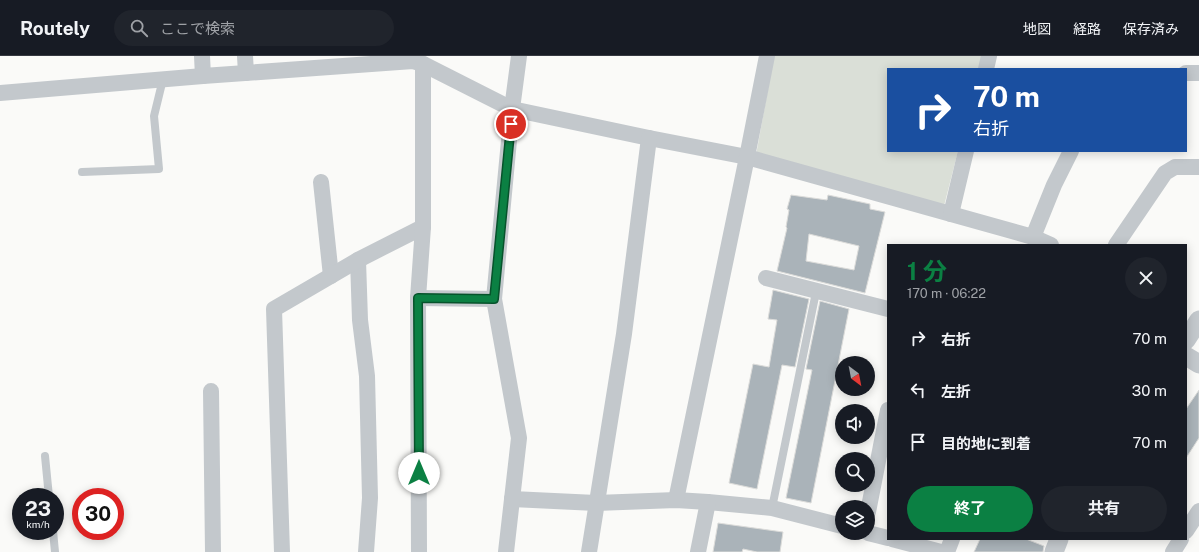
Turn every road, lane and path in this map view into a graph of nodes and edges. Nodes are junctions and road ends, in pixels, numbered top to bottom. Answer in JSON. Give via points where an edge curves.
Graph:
{"nodes":[{"id":1,"x":202,"y":56,"type":"edge"},
{"id":2,"x":245,"y":56,"type":"edge"},
{"id":3,"x":520,"y":56,"type":"edge"},
{"id":4,"x":766,"y":56,"type":"edge"},
{"id":5,"x":988,"y":56,"type":"edge"},
{"id":6,"x":416,"y":60,"type":"edge"},
{"id":7,"x":330,"y":61,"type":"edge"},
{"id":8,"x":986,"y":68,"type":"edge"},
{"id":9,"x":246,"y":73,"type":"junction"},
{"id":10,"x":1187,"y":73,"type":"edge"},
{"id":11,"x":1199,"y":73,"type":"edge"},
{"id":12,"x":203,"y":76,"type":"junction"},
{"id":13,"x":163,"y":79,"type":"junction"},
{"id":14,"x":0,"y":93,"type":"edge"},
{"id":15,"x":512,"y":108,"type":"junction"},
{"id":16,"x":649,"y":138,"type":"junction"},
{"id":17,"x":966,"y":152,"type":"edge"},
{"id":18,"x":1071,"y":152,"type":"edge"},
{"id":19,"x":747,"y":157,"type":"junction"},
{"id":20,"x":1199,"y":167,"type":"edge"},
{"id":21,"x":82,"y":172,"type":"dead end"},
{"id":22,"x":321,"y":182,"type":"dead end"},
{"id":23,"x":951,"y":214,"type":"junction"},
{"id":24,"x":423,"y":227,"type":"junction"},
{"id":25,"x":1033,"y":237,"type":"junction"},
{"id":26,"x":1049,"y":244,"type":"edge"},
{"id":27,"x":1117,"y":244,"type":"edge"},
{"id":28,"x":358,"y":260,"type":"junction"},
{"id":29,"x":331,"y":276,"type":"junction"},
{"id":30,"x":766,"y":278,"type":"dead end"},
{"id":31,"x":816,"y":292,"type":"junction"},
{"id":32,"x":418,"y":298,"type":"junction"},
{"id":33,"x":494,"y":299,"type":"junction"},
{"id":34,"x":887,"y":310,"type":"edge"},
{"id":35,"x":1199,"y":320,"type":"edge"},
{"id":36,"x":1187,"y":338,"type":"edge"},
{"id":37,"x":1187,"y":357,"type":"edge"},
{"id":38,"x":1199,"y":364,"type":"edge"},
{"id":39,"x":211,"y":391,"type":"dead end"},
{"id":40,"x":887,"y":415,"type":"edge"},
{"id":41,"x":45,"y":456,"type":"dead end"},
{"id":42,"x":48,"y":488,"type":"edge"},
{"id":43,"x":512,"y":499,"type":"junction"},
{"id":44,"x":676,"y":500,"type":"junction"},
{"id":45,"x":870,"y":500,"type":"edge"},
{"id":46,"x":708,"y":502,"type":"junction"},
{"id":47,"x":596,"y":503,"type":"junction"},
{"id":48,"x":772,"y":508,"type":"junction"},
{"id":49,"x":1199,"y":511,"type":"edge"},
{"id":50,"x":835,"y":524,"type":"edge"},
{"id":51,"x":1187,"y":529,"type":"edge"},
{"id":52,"x":875,"y":535,"type":"edge"},
{"id":53,"x":887,"y":538,"type":"edge"},
{"id":54,"x":54,"y":540,"type":"edge"},
{"id":55,"x":896,"y":540,"type":"edge"},
{"id":56,"x":952,"y":540,"type":"edge"},
{"id":57,"x":1059,"y":540,"type":"edge"},
{"id":58,"x":1180,"y":540,"type":"edge"},
{"id":59,"x":55,"y":552,"type":"edge"},
{"id":60,"x":213,"y":552,"type":"edge"},
{"id":61,"x":282,"y":552,"type":"edge"},
{"id":62,"x":366,"y":552,"type":"edge"},
{"id":63,"x":419,"y":552,"type":"edge"},
{"id":64,"x":506,"y":552,"type":"edge"},
{"id":65,"x":590,"y":552,"type":"edge"},
{"id":66,"x":698,"y":552,"type":"edge"},
{"id":67,"x":942,"y":552,"type":"edge"},
{"id":68,"x":947,"y":552,"type":"edge"},
{"id":69,"x":1054,"y":552,"type":"edge"},
{"id":70,"x":1173,"y":552,"type":"edge"}],
"edges":[{"from":1,"to":12,"type":"street"},
{"from":2,"to":9,"type":"street"},
{"from":3,"to":15,"type":"street"},
{"from":4,"to":19,"type":"street"},
{"from":5,"to":8,"type":"street"},
{"from":6,"to":7,"type":"street"},
{"from":6,"to":15,"type":"street"},
{"from":6,"to":24,"type":"street"},
{"from":7,"to":9,"type":"street"},
{"from":9,"to":12,"type":"street"},
{"from":10,"to":11,"type":"street"},
{"from":12,"to":13,"type":"street"},
{"from":13,"to":14,"type":"street"},
{"from":13,"to":21,"type":"lane","via":[[154,116],[159,169]]},
{"from":15,"to":16,"type":"street"},
{"from":15,"to":33,"type":"street"},
{"from":16,"to":19,"type":"street"},
{"from":16,"to":47,"type":"street","via":[[624,334]]},
{"from":17,"to":23,"type":"street"},
{"from":18,"to":25,"type":"street","via":[[1054,185]]},
{"from":19,"to":23,"type":"street"},
{"from":19,"to":44,"type":"street"},
{"from":20,"to":27,"type":"street","via":[[1175,167],[1165,173]]},
{"from":22,"to":29,"type":"street"},
{"from":23,"to":25,"type":"street"},
{"from":24,"to":28,"type":"street"},
{"from":24,"to":32,"type":"street"},
{"from":25,"to":26,"type":"street"},
{"from":28,"to":29,"type":"street"},
{"from":28,"to":62,"type":"street","via":[[360,320],[367,376],[370,498]]},
{"from":29,"to":61,"type":"street","via":[[274,309]]},
{"from":30,"to":31,"type":"street"},
{"from":31,"to":34,"type":"street"},
{"from":31,"to":48,"type":"lane"},
{"from":32,"to":33,"type":"street"},
{"from":32,"to":63,"type":"street"},
{"from":33,"to":43,"type":"street","via":[[519,438]]},
{"from":35,"to":36,"type":"street"},
{"from":37,"to":38,"type":"street"},
{"from":39,"to":60,"type":"street"},
{"from":40,"to":45,"type":"street"},
{"from":41,"to":42,"type":"lane"},
{"from":43,"to":47,"type":"street"},
{"from":43,"to":64,"type":"street"},
{"from":44,"to":46,"type":"street"},
{"from":44,"to":47,"type":"street"},
{"from":46,"to":48,"type":"street"},
{"from":46,"to":66,"type":"street"},
{"from":47,"to":65,"type":"street"},
{"from":48,"to":50,"type":"street"},
{"from":49,"to":51,"type":"street"},
{"from":52,"to":53,"type":"street"},
{"from":54,"to":59,"type":"lane"},
{"from":55,"to":67,"type":"street"},
{"from":56,"to":68,"type":"street"},
{"from":57,"to":69,"type":"street"},
{"from":58,"to":70,"type":"street"}]}
